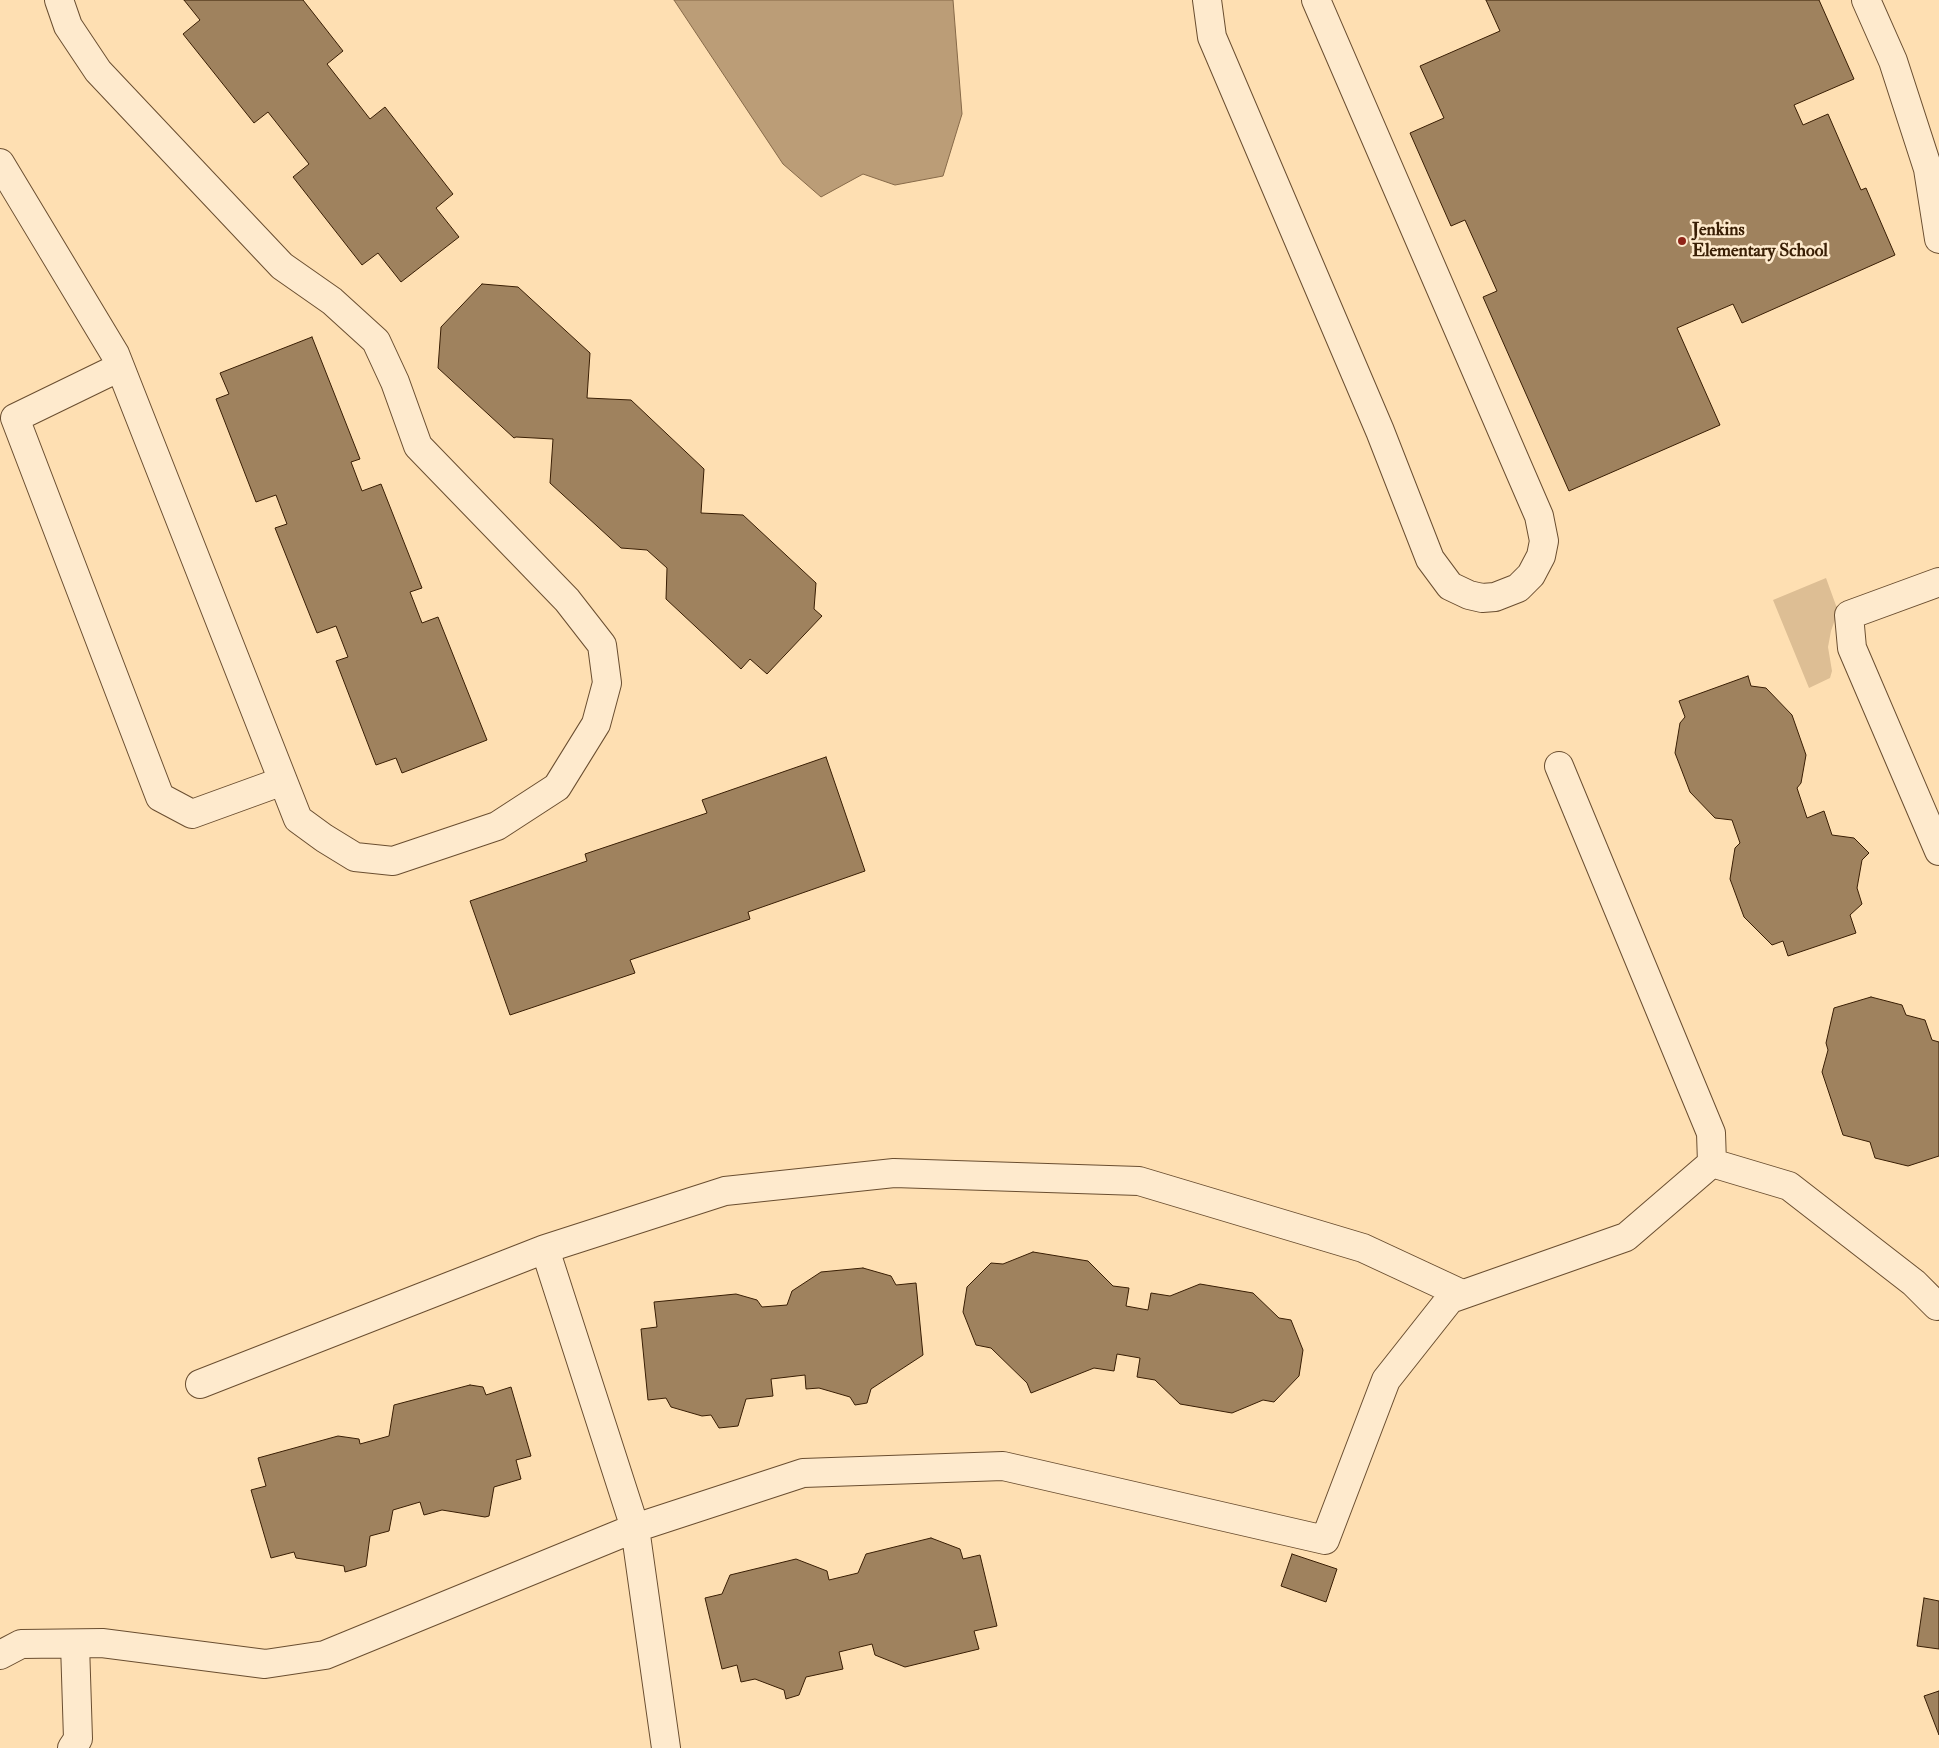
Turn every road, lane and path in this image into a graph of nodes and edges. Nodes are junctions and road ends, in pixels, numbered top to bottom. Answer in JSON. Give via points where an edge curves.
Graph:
{"nodes":[{"id":1,"x":59,"y":0,"type":"edge"},
{"id":2,"x":1207,"y":0,"type":"edge"},
{"id":3,"x":1316,"y":0,"type":"edge"},
{"id":4,"x":1866,"y":0,"type":"edge"},
{"id":5,"x":0,"y":163,"type":"edge"},
{"id":6,"x":1939,"y":239,"type":"edge"},
{"id":7,"x":120,"y":368,"type":"junction"},
{"id":8,"x":1939,"y":582,"type":"edge"},
{"id":9,"x":1559,"y":766,"type":"dead end"},
{"id":10,"x":283,"y":781,"type":"junction"},
{"id":11,"x":1939,"y":851,"type":"edge"},
{"id":12,"x":1712,"y":1164,"type":"junction"},
{"id":13,"x":545,"y":1249,"type":"junction"},
{"id":14,"x":1462,"y":1294,"type":"junction"},
{"id":15,"x":1939,"y":1303,"type":"edge"},
{"id":16,"x":200,"y":1384,"type":"dead end"},
{"id":17,"x":634,"y":1528,"type":"junction"},
{"id":18,"x":75,"y":1644,"type":"junction"},
{"id":19,"x":0,"y":1655,"type":"edge"},
{"id":20,"x":72,"y":1748,"type":"edge"},
{"id":21,"x":666,"y":1748,"type":"edge"}],
"edges":[{"from":1,"to":10,"type":"street","via":[[68,26],[98,71],[282,266],[332,301],[376,341],[418,446],[567,600],[602,645],[607,683],[596,724],[557,787],[497,826],[393,860],[355,857],[298,819]]},
{"from":2,"to":3,"type":"street","via":[[1212,38],[1380,431],[1430,559],[1450,586],[1482,598],[1495,596],[1518,588],[1531,575],[1541,556],[1544,541],[1540,516]]},
{"from":4,"to":6,"type":"street","via":[[1893,61],[1928,168]]},
{"from":5,"to":7,"type":"street","via":[[115,354]]},
{"from":7,"to":10,"type":"street"},
{"from":7,"to":10,"type":"street","via":[[15,418],[160,797],[192,814]]},
{"from":8,"to":11,"type":"street","via":[[1849,615],[1852,648]]},
{"from":9,"to":12,"type":"street","via":[[1711,1133]]},
{"from":12,"to":14,"type":"street","via":[[1626,1237]]},
{"from":12,"to":15,"type":"street","via":[[1788,1186],[1914,1282],[1937,1306]]},
{"from":13,"to":14,"type":"street","via":[[725,1191],[894,1173],[1139,1181],[1362,1248]]},
{"from":13,"to":16,"type":"street"},
{"from":13,"to":17,"type":"street"},
{"from":14,"to":17,"type":"street","via":[[1450,1298],[1386,1380],[1324,1540],[1003,1466],[803,1473]]},
{"from":17,"to":18,"type":"street","via":[[325,1655],[265,1664],[102,1643]]},
{"from":17,"to":21,"type":"street"},
{"from":18,"to":19,"type":"street","via":[[21,1644]]},
{"from":18,"to":20,"type":"street","via":[[78,1739]]}]}
